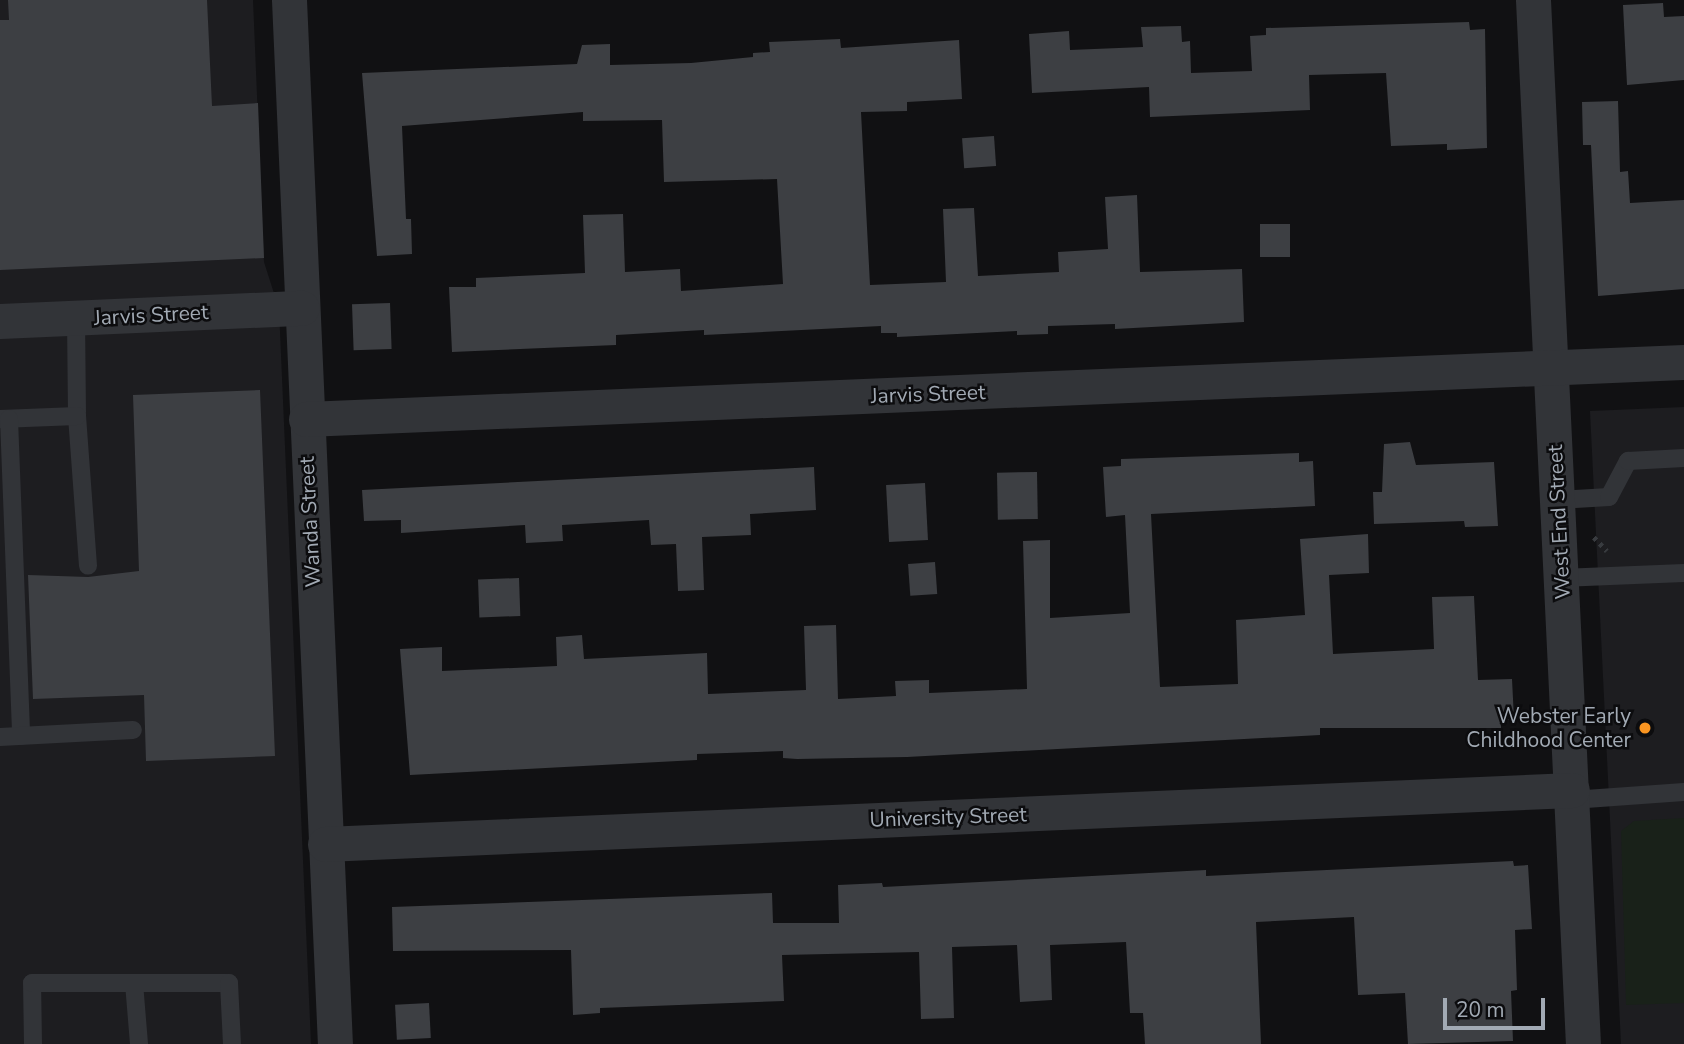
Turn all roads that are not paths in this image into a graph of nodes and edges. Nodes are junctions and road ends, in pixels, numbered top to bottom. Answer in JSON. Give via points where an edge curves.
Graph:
{"nodes":[{"id":1,"x":289,"y":0,"type":"edge"},
{"id":2,"x":1533,"y":0,"type":"edge"},
{"id":3,"x":302,"y":308,"type":"junction"},
{"id":4,"x":76,"y":318,"type":"junction"},
{"id":5,"x":0,"y":321,"type":"edge"},
{"id":6,"x":1684,"y":362,"type":"edge"},
{"id":7,"x":1551,"y":367,"type":"junction"},
{"id":8,"x":77,"y":416,"type":"junction"},
{"id":9,"x":4,"y":419,"type":"edge"},
{"id":10,"x":306,"y":419,"type":"junction"},
{"id":11,"x":1684,"y":458,"type":"edge"},
{"id":12,"x":1558,"y":500,"type":"junction"},
{"id":13,"x":88,"y":566,"type":"dead end"},
{"id":14,"x":1684,"y":573,"type":"edge"},
{"id":15,"x":1561,"y":578,"type":"junction"},
{"id":16,"x":133,"y":730,"type":"dead end"},
{"id":17,"x":21,"y":736,"type":"junction"},
{"id":18,"x":0,"y":737,"type":"edge"},
{"id":19,"x":1684,"y":792,"type":"edge"},
{"id":20,"x":1572,"y":795,"type":"junction"},
{"id":21,"x":325,"y":844,"type":"junction"},
{"id":22,"x":134,"y":983,"type":"junction"},
{"id":23,"x":33,"y":1044,"type":"edge"},
{"id":24,"x":139,"y":1044,"type":"edge"},
{"id":25,"x":232,"y":1044,"type":"edge"},
{"id":26,"x":335,"y":1044,"type":"edge"},
{"id":27,"x":1583,"y":1044,"type":"edge"}],
"edges":[{"from":1,"to":3,"type":"street","name":"Wanda Street"},
{"from":2,"to":7,"type":"street","name":"West End Street"},
{"from":3,"to":4,"type":"street","name":"Jarvis Street"},
{"from":3,"to":10,"type":"street","name":"Wanda Street"},
{"from":4,"to":5,"type":"street","name":"Jarvis Street"},
{"from":4,"to":8,"type":"lane"},
{"from":6,"to":7,"type":"street","name":"Jarvis Street"},
{"from":7,"to":10,"type":"street","name":"Jarvis Street"},
{"from":7,"to":12,"type":"street","name":"West End Street"},
{"from":8,"to":9,"type":"lane"},
{"from":8,"to":13,"type":"lane"},
{"from":9,"to":17,"type":"lane"},
{"from":10,"to":21,"type":"street","name":"Wanda Street"},
{"from":11,"to":12,"type":"lane","via":[[1628,461],[1609,497]]},
{"from":12,"to":15,"type":"street","name":"West End Street"},
{"from":14,"to":15,"type":"lane"},
{"from":15,"to":20,"type":"street","name":"West End Street"},
{"from":16,"to":17,"type":"lane"},
{"from":17,"to":18,"type":"lane"},
{"from":19,"to":20,"type":"lane"},
{"from":20,"to":21,"type":"street","name":"University Street"},
{"from":20,"to":27,"type":"street","name":"West End Street"},
{"from":21,"to":26,"type":"street","name":"Wanda Street"},
{"from":22,"to":23,"type":"lane","via":[[32,984]]},
{"from":22,"to":24,"type":"lane"},
{"from":22,"to":25,"type":"lane","via":[[229,983]]}]}
